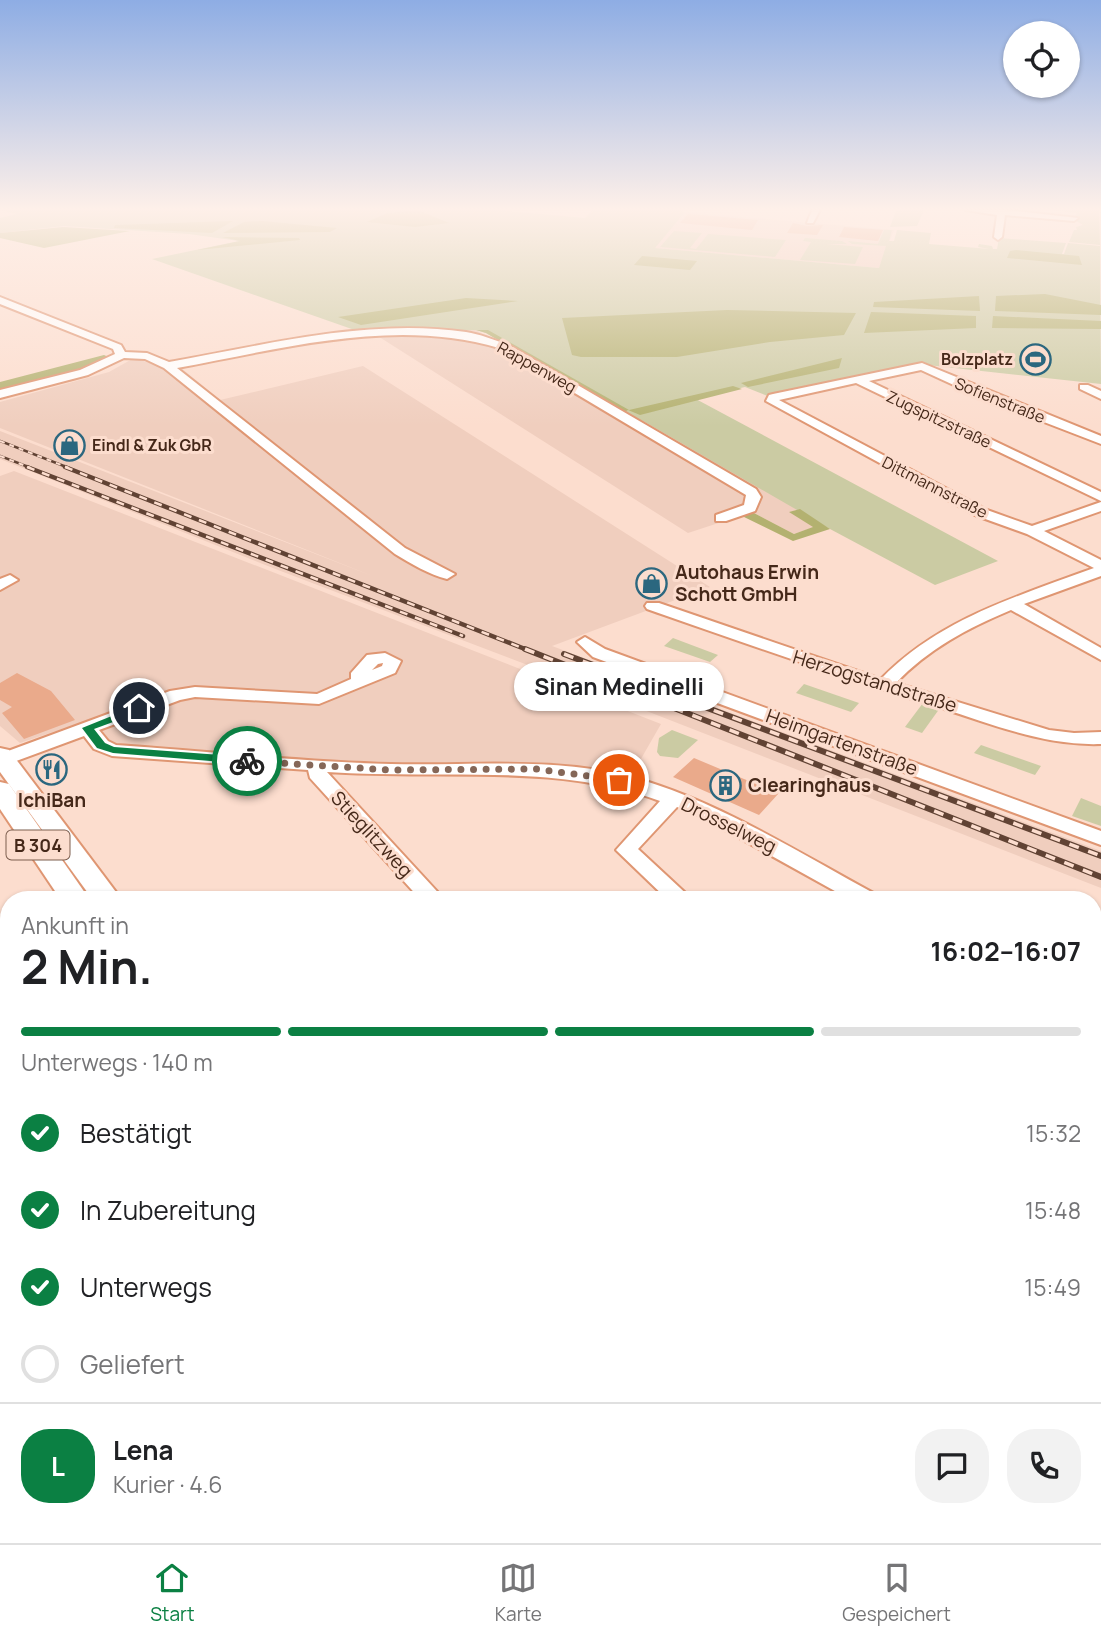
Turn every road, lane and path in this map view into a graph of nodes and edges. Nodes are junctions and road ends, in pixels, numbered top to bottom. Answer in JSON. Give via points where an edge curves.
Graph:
{"nodes":[{"id":1,"x":0,"y":299,"type":"edge"},
{"id":2,"x":121,"y":355,"type":"junction"},
{"id":3,"x":168,"y":366,"type":"junction"},
{"id":4,"x":858,"y":380,"type":"junction"},
{"id":5,"x":1084,"y":387,"type":"dead end"},
{"id":6,"x":0,"y":394,"type":"edge"},
{"id":7,"x":1101,"y":395,"type":"edge"},
{"id":8,"x":1101,"y":440,"type":"edge"},
{"id":9,"x":1101,"y":497,"type":"edge"},
{"id":10,"x":1101,"y":506,"type":"edge"},
{"id":11,"x":721,"y":518,"type":"dead end"},
{"id":12,"x":1032,"y":531,"type":"junction"},
{"id":13,"x":1101,"y":568,"type":"edge"},
{"id":14,"x":447,"y":574,"type":"dead end"},
{"id":15,"x":1012,"y":604,"type":"junction"},
{"id":16,"x":653,"y":606,"type":"dead end"},
{"id":17,"x":585,"y":642,"type":"dead end"},
{"id":18,"x":1101,"y":655,"type":"edge"},
{"id":19,"x":360,"y":680,"type":"dead end"},
{"id":20,"x":886,"y":685,"type":"junction"},
{"id":21,"x":87,"y":728,"type":"junction"},
{"id":22,"x":1101,"y":738,"type":"edge"},
{"id":23,"x":1,"y":758,"type":"edge"},
{"id":24,"x":319,"y":766,"type":"junction"},
{"id":25,"x":0,"y":790,"type":"edge"},
{"id":26,"x":674,"y":798,"type":"junction"},
{"id":27,"x":1101,"y":838,"type":"edge"},
{"id":28,"x":70,"y":891,"type":"edge"},
{"id":29,"x":101,"y":891,"type":"edge"},
{"id":30,"x":426,"y":891,"type":"edge"},
{"id":31,"x":672,"y":891,"type":"edge"},
{"id":32,"x":853,"y":891,"type":"edge"}],
"edges":[{"from":1,"to":2,"type":"street","name":"Rappenweg","via":[[114,346]]},
{"from":2,"to":3,"type":"street","name":"Rappenweg","via":[[147,356]]},
{"from":2,"to":6,"type":"street","via":[[106,366]]},
{"from":3,"to":11,"type":"street","name":"Rappenweg","via":[[351,336],[437,332],[475,336],[508,349],[751,492],[750,508]]},
{"from":3,"to":14,"type":"street","name":"Rappenweg","via":[[400,551]]},
{"from":4,"to":8,"type":"street","name":"Sofienstraße","via":[[922,366]]},
{"from":4,"to":9,"type":"street","name":"Zugspitzstraße"},
{"from":4,"to":12,"type":"street","name":"Dittmannstraße","via":[[772,401],[982,513]]},
{"from":5,"to":7,"type":"street"},
{"from":10,"to":12,"type":"street"},
{"from":12,"to":13,"type":"street","name":"Dittmannstraße"},
{"from":13,"to":15,"type":"street"},
{"from":15,"to":18,"type":"street"},
{"from":15,"to":20,"type":"street","via":[[946,635]]},
{"from":16,"to":20,"type":"street","name":"Herzogstandstraße"},
{"from":17,"to":27,"type":"street","name":"Heimgartenstraße","via":[[599,653]]},
{"from":19,"to":21,"type":"street","via":[[319,699],[185,693]]},
{"from":20,"to":22,"type":"street","name":"Herzogstandstraße","via":[[1046,735]]},
{"from":21,"to":23,"type":"street"},
{"from":21,"to":24,"type":"street","name":"Drosselweg","via":[[101,745],[113,750]]},
{"from":23,"to":29,"type":"main road","number":"B 304"},
{"from":24,"to":26,"type":"street","name":"Drosselweg","via":[[536,769],[619,780]]},
{"from":24,"to":30,"type":"street","name":"Stieglitzweg","via":[[317,774]]},
{"from":25,"to":28,"type":"main road","number":"B 304"},
{"from":26,"to":31,"type":"street","via":[[626,850]]},
{"from":26,"to":32,"type":"street","name":"Drosselweg","via":[[703,809]]}]}
